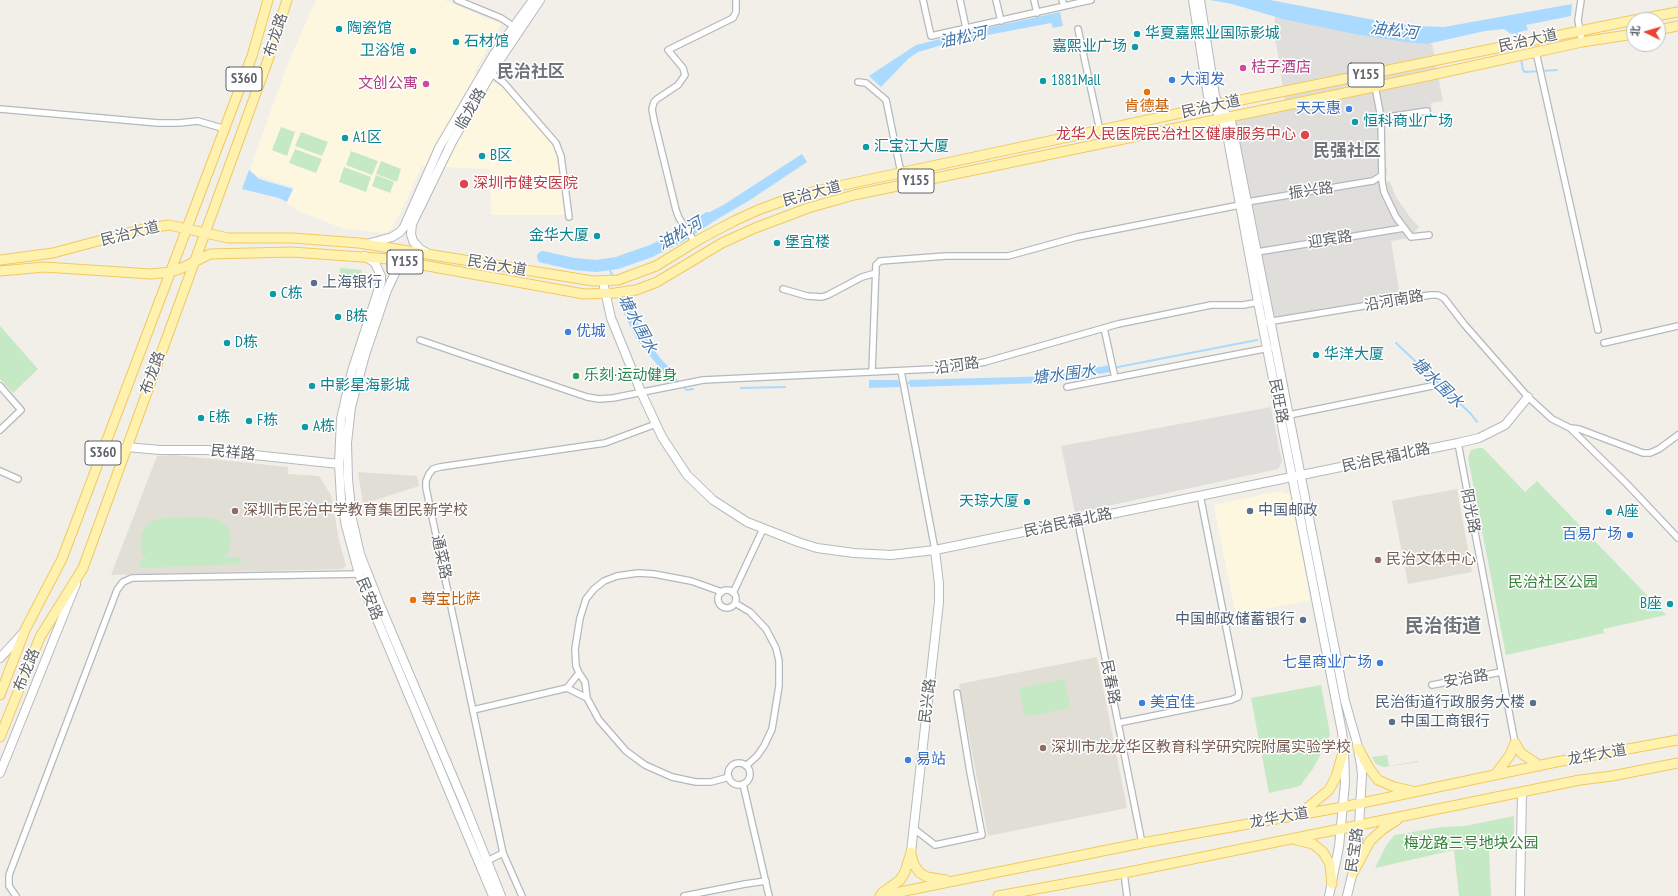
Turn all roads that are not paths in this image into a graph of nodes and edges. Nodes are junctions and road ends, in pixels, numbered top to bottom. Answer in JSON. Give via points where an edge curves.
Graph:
{"nodes":[{"id":1,"x":268,"y":0,"type":"edge"},
{"id":2,"x":287,"y":0,"type":"edge"},
{"id":3,"x":457,"y":0,"type":"edge"},
{"id":4,"x":533,"y":0,"type":"edge"},
{"id":5,"x":540,"y":0,"type":"edge"},
{"id":6,"x":736,"y":0,"type":"edge"},
{"id":7,"x":923,"y":0,"type":"edge"},
{"id":8,"x":960,"y":0,"type":"edge"},
{"id":9,"x":996,"y":0,"type":"edge"},
{"id":10,"x":1034,"y":0,"type":"edge"},
{"id":11,"x":1062,"y":0,"type":"edge"},
{"id":12,"x":1091,"y":0,"type":"edge"},
{"id":13,"x":1580,"y":0,"type":"edge"},
{"id":14,"x":1197,"y":2,"type":"edge"},
{"id":15,"x":1064,"y":6,"type":"junction"},
{"id":16,"x":1678,"y":12,"type":"edge"},
{"id":17,"x":1037,"y":13,"type":"junction"},
{"id":18,"x":1666,"y":14,"type":"edge"},
{"id":19,"x":1001,"y":21,"type":"junction"},
{"id":20,"x":1626,"y":22,"type":"edge"},
{"id":21,"x":1678,"y":26,"type":"edge"},
{"id":22,"x":966,"y":28,"type":"junction"},
{"id":23,"x":1666,"y":28,"type":"edge"},
{"id":24,"x":517,"y":29,"type":"junction"},
{"id":25,"x":1078,"y":30,"type":"dead end"},
{"id":26,"x":1580,"y":30,"type":"junction"},
{"id":27,"x":1626,"y":35,"type":"edge"},
{"id":28,"x":1582,"y":42,"type":"junction"},
{"id":29,"x":1534,"y":52,"type":"junction"},
{"id":30,"x":491,"y":73,"type":"junction"},
{"id":31,"x":858,"y":82,"type":"dead end"},
{"id":32,"x":1375,"y":86,"type":"junction"},
{"id":33,"x":1216,"y":106,"type":"junction"},
{"id":34,"x":0,"y":109,"type":"edge"},
{"id":35,"x":1428,"y":111,"type":"dead end"},
{"id":36,"x":1226,"y":117,"type":"junction"},
{"id":37,"x":1381,"y":118,"type":"junction"},
{"id":38,"x":225,"y":129,"type":"junction"},
{"id":39,"x":1100,"y":131,"type":"junction"},
{"id":40,"x":901,"y":173,"type":"junction"},
{"id":41,"x":1382,"y":175,"type":"junction"},
{"id":42,"x":1244,"y":203,"type":"junction"},
{"id":43,"x":569,"y":217,"type":"dead end"},
{"id":44,"x":409,"y":223,"type":"junction"},
{"id":45,"x":188,"y":228,"type":"junction"},
{"id":46,"x":1404,"y":228,"type":"junction"},
{"id":47,"x":204,"y":233,"type":"junction"},
{"id":48,"x":1429,"y":235,"type":"dead end"},
{"id":49,"x":692,"y":239,"type":"junction"},
{"id":50,"x":367,"y":244,"type":"junction"},
{"id":51,"x":1257,"y":252,"type":"junction"},
{"id":52,"x":427,"y":253,"type":"junction"},
{"id":53,"x":365,"y":256,"type":"junction"},
{"id":54,"x":0,"y":260,"type":"edge"},
{"id":55,"x":194,"y":262,"type":"junction"},
{"id":56,"x":409,"y":262,"type":"junction"},
{"id":57,"x":0,"y":271,"type":"edge"},
{"id":58,"x":171,"y":272,"type":"junction"},
{"id":59,"x":876,"y":273,"type":"junction"},
{"id":60,"x":606,"y":281,"type":"junction"},
{"id":61,"x":383,"y":289,"type":"junction"},
{"id":62,"x":783,"y":289,"type":"dead end"},
{"id":63,"x":605,"y":294,"type":"junction"},
{"id":64,"x":1262,"y":301,"type":"junction"},
{"id":65,"x":1266,"y":322,"type":"junction"},
{"id":66,"x":1678,"y":326,"type":"edge"},
{"id":67,"x":1104,"y":328,"type":"junction"},
{"id":68,"x":1598,"y":330,"type":"dead end"},
{"id":69,"x":420,"y":340,"type":"dead end"},
{"id":70,"x":1604,"y":344,"type":"dead end"},
{"id":71,"x":1272,"y":347,"type":"junction"},
{"id":72,"x":872,"y":372,"type":"junction"},
{"id":73,"x":902,"y":373,"type":"junction"},
{"id":74,"x":1115,"y":375,"type":"junction"},
{"id":75,"x":0,"y":386,"type":"edge"},
{"id":76,"x":1432,"y":386,"type":"dead end"},
{"id":77,"x":1067,"y":387,"type":"dead end"},
{"id":78,"x":641,"y":392,"type":"junction"},
{"id":79,"x":1528,"y":397,"type":"junction"},
{"id":80,"x":1289,"y":415,"type":"junction"},
{"id":81,"x":656,"y":424,"type":"junction"},
{"id":82,"x":1570,"y":428,"type":"junction"},
{"id":83,"x":0,"y":430,"type":"edge"},
{"id":84,"x":1678,"y":435,"type":"edge"},
{"id":85,"x":1458,"y":443,"type":"junction"},
{"id":86,"x":126,"y":448,"type":"junction"},
{"id":87,"x":338,"y":464,"type":"junction"},
{"id":88,"x":0,"y":472,"type":"edge"},
{"id":89,"x":1301,"y":476,"type":"junction"},
{"id":90,"x":1292,"y":477,"type":"junction"},
{"id":91,"x":18,"y":479,"type":"dead end"},
{"id":92,"x":1200,"y":496,"type":"junction"},
{"id":93,"x":1078,"y":522,"type":"junction"},
{"id":94,"x":763,"y":529,"type":"junction"},
{"id":95,"x":1678,"y":538,"type":"edge"},
{"id":96,"x":935,"y":550,"type":"junction"},
{"id":97,"x":83,"y":568,"type":"junction"},
{"id":98,"x":359,"y":574,"type":"junction"},
{"id":99,"x":722,"y":592,"type":"junction"},
{"id":100,"x":733,"y":593,"type":"junction"},
{"id":101,"x":735,"y":603,"type":"junction"},
{"id":102,"x":25,"y":630,"type":"junction"},
{"id":103,"x":0,"y":658,"type":"edge"},
{"id":104,"x":1501,"y":672,"type":"junction"},
{"id":105,"x":579,"y":673,"type":"junction"},
{"id":106,"x":1432,"y":685,"type":"dead end"},
{"id":107,"x":567,"y":688,"type":"junction"},
{"id":108,"x":957,"y":693,"type":"dead end"},
{"id":109,"x":0,"y":695,"type":"edge"},
{"id":110,"x":587,"y":698,"type":"junction"},
{"id":111,"x":473,"y":710,"type":"junction"},
{"id":112,"x":1118,"y":723,"type":"junction"},
{"id":113,"x":0,"y":737,"type":"edge"},
{"id":114,"x":1678,"y":740,"type":"edge"},
{"id":115,"x":1515,"y":743,"type":"junction"},
{"id":116,"x":1358,"y":748,"type":"junction"},
{"id":117,"x":1344,"y":749,"type":"junction"},
{"id":118,"x":1678,"y":763,"type":"edge"},
{"id":119,"x":746,"y":766,"type":"junction"},
{"id":120,"x":1540,"y":766,"type":"junction"},
{"id":121,"x":0,"y":773,"type":"edge"},
{"id":122,"x":1495,"y":775,"type":"junction"},
{"id":123,"x":729,"y":777,"type":"junction"},
{"id":124,"x":743,"y":784,"type":"junction"},
{"id":125,"x":1415,"y":792,"type":"junction"},
{"id":126,"x":1522,"y":792,"type":"junction"},
{"id":127,"x":1360,"y":803,"type":"junction"},
{"id":128,"x":1343,"y":807,"type":"junction"},
{"id":129,"x":1298,"y":815,"type":"junction"},
{"id":130,"x":1404,"y":816,"type":"junction"},
{"id":131,"x":1359,"y":825,"type":"junction"},
{"id":132,"x":913,"y":828,"type":"junction"},
{"id":133,"x":1341,"y":828,"type":"junction"},
{"id":134,"x":1288,"y":839,"type":"junction"},
{"id":135,"x":1142,"y":843,"type":"junction"},
{"id":136,"x":911,"y":852,"type":"junction"},
{"id":137,"x":503,"y":853,"type":"junction"},
{"id":138,"x":487,"y":861,"type":"junction"},
{"id":139,"x":1124,"y":873,"type":"junction"},
{"id":140,"x":1353,"y":873,"type":"junction"},
{"id":141,"x":766,"y":881,"type":"junction"},
{"id":142,"x":952,"y":881,"type":"junction"},
{"id":143,"x":1332,"y":884,"type":"junction"},
{"id":144,"x":16,"y":896,"type":"edge"},
{"id":145,"x":493,"y":896,"type":"edge"},
{"id":146,"x":501,"y":896,"type":"edge"},
{"id":147,"x":522,"y":896,"type":"edge"},
{"id":148,"x":684,"y":896,"type":"edge"},
{"id":149,"x":769,"y":896,"type":"edge"},
{"id":150,"x":879,"y":896,"type":"edge"},
{"id":151,"x":998,"y":896,"type":"edge"},
{"id":152,"x":1128,"y":896,"type":"edge"},
{"id":153,"x":1329,"y":896,"type":"edge"},
{"id":154,"x":1347,"y":896,"type":"edge"},
{"id":155,"x":1520,"y":896,"type":"edge"}],
"edges":[{"from":1,"to":38,"type":"main road","name":"布龙路","number":"S360","via":[[252,56]]},
{"from":2,"to":47,"type":"main road","name":"布龙路","number":"S360","via":[[268,60]]},
{"from":3,"to":24,"type":"street","via":[[501,18]]},
{"from":4,"to":24,"type":"main road","name":"临龙路"},
{"from":5,"to":24,"type":"main road","name":"临龙路"},
{"from":6,"to":49,"type":"street","via":[[733,18],[668,50],[683,68],[685,75],[678,85],[654,102],[652,109],[676,208]]},
{"from":7,"to":22,"type":"street","via":[[931,36]]},
{"from":8,"to":22,"type":"street"},
{"from":9,"to":19,"type":"street"},
{"from":10,"to":17,"type":"street"},
{"from":11,"to":15,"type":"street"},
{"from":12,"to":15,"type":"street"},
{"from":13,"to":26,"type":"street"},
{"from":14,"to":33,"type":"main road","name":"民旺路","via":[[1206,87],[1210,101]]},
{"from":15,"to":17,"type":"street"},
{"from":16,"to":18,"type":"main road","name":"民治大道","number":"Y155"},
{"from":17,"to":19,"type":"street"},
{"from":19,"to":22,"type":"street"},
{"from":20,"to":26,"type":"main road","name":"民治大道","number":"Y155"},
{"from":21,"to":23,"type":"main road"},
{"from":24,"to":30,"type":"main road","name":"临龙路"},
{"from":24,"to":44,"type":"main road","name":"临龙路","via":[[494,54],[439,148]]},
{"from":25,"to":39,"type":"street"},
{"from":26,"to":28,"type":"street"},
{"from":26,"to":33,"type":"main road","name":"民治大道","number":"Y155"},
{"from":27,"to":28,"type":"main road","name":"民治大道","number":"Y155"},
{"from":28,"to":29,"type":"main road","name":"民治大道","number":"Y155"},
{"from":29,"to":32,"type":"main road","name":"民治大道","number":"Y155"},
{"from":29,"to":68,"type":"street"},
{"from":30,"to":43,"type":"street","via":[[504,83],[556,143],[561,156]]},
{"from":30,"to":44,"type":"main road","name":"临龙路"},
{"from":31,"to":40,"type":"street","via":[[866,83],[886,100]]},
{"from":32,"to":36,"type":"main road","name":"民治大道","number":"Y155"},
{"from":32,"to":37,"type":"street"},
{"from":33,"to":36,"type":"main road","name":"民旺路"},
{"from":33,"to":39,"type":"main road","name":"民治大道","number":"Y155"},
{"from":34,"to":38,"type":"street","via":[[158,123],[198,121]]},
{"from":35,"to":37,"type":"street"},
{"from":36,"to":42,"type":"main road","name":"民旺路","via":[[1227,134]]},
{"from":36,"to":63,"type":"main road","name":"民治大道","number":"Y155","via":[[888,187],[808,208],[722,243],[656,282],[626,292]]},
{"from":37,"to":41,"type":"street"},
{"from":38,"to":45,"type":"main road","name":"布龙路","number":"S360"},
{"from":39,"to":40,"type":"main road","name":"民治大道","number":"Y155"},
{"from":40,"to":49,"type":"main road","name":"民治大道","number":"Y155","via":[[799,196],[758,210]]},
{"from":41,"to":42,"type":"street","name":"振兴路","via":[[1373,181]]},
{"from":41,"to":46,"type":"street","via":[[1389,204]]},
{"from":42,"to":51,"type":"main road","name":"民旺路"},
{"from":42,"to":59,"type":"street","name":"振兴路","via":[[1077,237],[1008,256],[946,256],[880,261]]},
{"from":42,"to":64,"type":"main road","name":"民旺路"},
{"from":44,"to":50,"type":"main road","via":[[400,232]]},
{"from":44,"to":52,"type":"main road","via":[[413,241]]},
{"from":45,"to":47,"type":"main road","name":"民治大道","number":"Y155"},
{"from":45,"to":54,"type":"main road","name":"民治大道","number":"Y155","via":[[169,225],[143,229],[54,252]]},
{"from":45,"to":58,"type":"main road","name":"布龙路","number":"S360"},
{"from":46,"to":48,"type":"street","via":[[1411,237]]},
{"from":46,"to":51,"type":"street","name":"迎宾路"},
{"from":47,"to":50,"type":"main road","name":"民治大道","number":"Y155","via":[[228,238],[293,238]]},
{"from":47,"to":55,"type":"main road","name":"布龙路","number":"S360"},
{"from":49,"to":60,"type":"main road","name":"民治大道","number":"Y155","via":[[656,266],[620,279]]},
{"from":50,"to":52,"type":"main road","name":"民治大道","number":"Y155"},
{"from":51,"to":64,"type":"main road","name":"民旺路"},
{"from":52,"to":60,"type":"main road","name":"民治大道","number":"Y155","via":[[537,273]]},
{"from":53,"to":55,"type":"main road","name":"民治大道","number":"Y155","via":[[240,252],[210,254]]},
{"from":53,"to":56,"type":"main road","name":"民治大道","number":"Y155"},
{"from":53,"to":61,"type":"main road","via":[[372,260],[378,269]]},
{"from":55,"to":58,"type":"main road","name":"民治大道","number":"Y155"},
{"from":55,"to":86,"type":"main road","name":"布龙路","number":"S360"},
{"from":56,"to":61,"type":"main road","via":[[401,265]]},
{"from":56,"to":63,"type":"main road","name":"民治大道","number":"Y155","via":[[584,294]]},
{"from":57,"to":58,"type":"main road","name":"民治大道","number":"Y155","via":[[44,267],[151,274]]},
{"from":58,"to":102,"type":"main road","name":"布龙路","number":"S360","via":[[62,559]]},
{"from":59,"to":62,"type":"street","via":[[862,276],[822,297],[807,296]]},
{"from":59,"to":72,"type":"street"},
{"from":60,"to":63,"type":"main road","name":"民治民福北路"},
{"from":61,"to":87,"type":"main road","name":"民安路","via":[[352,371],[341,419]]},
{"from":61,"to":138,"type":"main road","name":"民安路","via":[[351,407],[347,443],[352,519],[360,554],[380,605]]},
{"from":63,"to":78,"type":"main road","name":"民治民福北路","via":[[611,318]]},
{"from":64,"to":65,"type":"main road","name":"民旺路"},
{"from":64,"to":67,"type":"street","name":"沿河路","via":[[1243,305],[1211,305]]},
{"from":65,"to":71,"type":"main road","name":"民旺路"},
{"from":65,"to":79,"type":"street","name":"沿河南路","via":[[1438,295],[1444,298]]},
{"from":66,"to":70,"type":"street"},
{"from":67,"to":73,"type":"street","name":"沿河路","via":[[968,366]]},
{"from":67,"to":74,"type":"street"},
{"from":69,"to":78,"type":"street","name":"沿河路","via":[[588,397],[613,398]]},
{"from":71,"to":74,"type":"street"},
{"from":71,"to":80,"type":"main road","name":"民旺路"},
{"from":71,"to":90,"type":"main road","name":"民旺路"},
{"from":72,"to":73,"type":"street","name":"沿河路"},
{"from":72,"to":78,"type":"street","name":"沿河路","via":[[717,379]]},
{"from":73,"to":96,"type":"street"},
{"from":74,"to":77,"type":"street"},
{"from":75,"to":83,"type":"street","via":[[21,410]]},
{"from":76,"to":80,"type":"street"},
{"from":78,"to":81,"type":"main road","name":"民治民福北路"},
{"from":79,"to":82,"type":"street","via":[[1552,419]]},
{"from":79,"to":85,"type":"main road","name":"民治民福北路","via":[[1505,425],[1479,438]]},
{"from":80,"to":89,"type":"main road","name":"民旺路"},
{"from":81,"to":94,"type":"main road","name":"民治民福北路","via":[[687,475],[698,487],[747,522]]},
{"from":81,"to":111,"type":"street","name":"通菜路","via":[[605,443],[440,467],[428,474],[426,488]]},
{"from":82,"to":84,"type":"street","via":[[1643,453],[1659,449]]},
{"from":82,"to":95,"type":"street"},
{"from":85,"to":89,"type":"main road","name":"民治民福北路"},
{"from":85,"to":104,"type":"street","name":"阳光路"},
{"from":86,"to":87,"type":"main road","name":"民祥路","via":[[207,450]]},
{"from":86,"to":97,"type":"main road","name":"布龙路","number":"S360"},
{"from":87,"to":98,"type":"main road","name":"民安路","via":[[341,499]]},
{"from":88,"to":91,"type":"street"},
{"from":89,"to":90,"type":"main road","name":"民治民福北路"},
{"from":89,"to":116,"type":"main road","name":"民旺路","via":[[1345,701]]},
{"from":90,"to":92,"type":"main road","name":"民治民福北路"},
{"from":90,"to":117,"type":"main road","name":"民旺路"},
{"from":92,"to":93,"type":"main road","name":"民治民福北路"},
{"from":92,"to":112,"type":"street","via":[[1238,696],[1231,700]]},
{"from":93,"to":96,"type":"main road","name":"民治民福北路"},
{"from":93,"to":112,"type":"street","name":"民春路"},
{"from":94,"to":96,"type":"main road","name":"民治民福北路","via":[[816,548],[854,553],[891,555]]},
{"from":94,"to":100,"type":"street"},
{"from":96,"to":132,"type":"main road","name":"民兴路","via":[[939,573],[939,602]]},
{"from":97,"to":113,"type":"main road","name":"布龙路","number":"S360","via":[[40,637]]},
{"from":97,"to":121,"type":"main road"},
{"from":98,"to":144,"type":"street","via":[[132,578],[123,582],[117,590],[9,875],[9,886]]},
{"from":98,"to":145,"type":"main road","name":"民安路"},
{"from":99,"to":100,"type":"street","via":[[729,590]]},
{"from":99,"to":101,"type":"street","via":[[718,599],[722,606],[729,608]]},
{"from":99,"to":105,"type":"street","via":[[691,581],[654,574],[638,573],[604,581],[586,599],[580,618],[575,649]]},
{"from":100,"to":101,"type":"street","via":[[736,597]]},
{"from":101,"to":119,"type":"street","via":[[750,612],[766,629],[776,648],[779,661],[779,686],[772,729],[757,756]]},
{"from":102,"to":103,"type":"main road"},
{"from":102,"to":109,"type":"main road","name":"布龙路","number":"S360"},
{"from":104,"to":106,"type":"street","name":"安治路"},
{"from":104,"to":115,"type":"street","name":"阳光路"},
{"from":105,"to":107,"type":"street"},
{"from":105,"to":110,"type":"street","via":[[585,682]]},
{"from":107,"to":110,"type":"street"},
{"from":107,"to":111,"type":"street"},
{"from":108,"to":132,"type":"street","via":[[982,835],[935,845]]},
{"from":110,"to":123,"type":"street","via":[[599,720],[626,751],[645,765],[672,777],[696,782],[712,782]]},
{"from":111,"to":137,"type":"street","name":"通菜路"},
{"from":112,"to":135,"type":"street","name":"民春路"},
{"from":114,"to":120,"type":"main road","name":"龙华大道"},
{"from":115,"to":120,"type":"main road","via":[[1522,754]]},
{"from":115,"to":122,"type":"main road","via":[[1510,755]]},
{"from":116,"to":125,"type":"main road","via":[[1378,780]]},
{"from":116,"to":127,"type":"main road","name":"民旺路","via":[[1362,775]]},
{"from":117,"to":128,"type":"main road","name":"民旺路"},
{"from":117,"to":129,"type":"main road","via":[[1336,777],[1329,790]]},
{"from":118,"to":126,"type":"main road","name":"龙华大道"},
{"from":119,"to":123,"type":"street","via":[[739,764],[732,767]]},
{"from":119,"to":124,"type":"street","via":[[750,774],[748,781]]},
{"from":120,"to":122,"type":"main road","name":"龙华大道"},
{"from":122,"to":125,"type":"main road","name":"龙华大道"},
{"from":123,"to":124,"type":"street","via":[[737,785]]},
{"from":124,"to":141,"type":"street"},
{"from":125,"to":127,"type":"main road","name":"龙华大道"},
{"from":126,"to":130,"type":"main road","name":"龙华大道"},
{"from":126,"to":155,"type":"main road"},
{"from":127,"to":128,"type":"main road","name":"龙华大道"},
{"from":127,"to":131,"type":"main road","name":"民宝路"},
{"from":128,"to":129,"type":"main road","name":"龙华大道"},
{"from":128,"to":133,"type":"main road","name":"民宝路"},
{"from":129,"to":135,"type":"main road","name":"龙华大道"},
{"from":130,"to":131,"type":"main road","name":"龙华大道"},
{"from":130,"to":140,"type":"main road","via":[[1382,829],[1370,841]]},
{"from":131,"to":133,"type":"main road","name":"龙华大道"},
{"from":131,"to":140,"type":"main road","name":"民宝路"},
{"from":132,"to":136,"type":"main road","name":"民兴路"},
{"from":133,"to":134,"type":"main road","name":"龙华大道"},
{"from":133,"to":143,"type":"main road","name":"民宝路"},
{"from":134,"to":139,"type":"main road","name":"龙华大道"},
{"from":134,"to":143,"type":"main road","via":[[1313,844],[1324,852],[1330,864]]},
{"from":135,"to":142,"type":"main road","name":"龙华大道"},
{"from":136,"to":142,"type":"main road","via":[[914,865],[920,873],[927,877]]},
{"from":136,"to":150,"type":"main road","via":[[900,880]]},
{"from":137,"to":138,"type":"street"},
{"from":137,"to":147,"type":"street","name":"通菜路"},
{"from":138,"to":146,"type":"main road","name":"民安路"},
{"from":139,"to":151,"type":"main road","name":"龙华大道"},
{"from":139,"to":152,"type":"street"},
{"from":140,"to":154,"type":"main road","name":"民宝路"},
{"from":141,"to":148,"type":"street"},
{"from":141,"to":149,"type":"street"},
{"from":142,"to":150,"type":"main road","name":"龙华大道"},
{"from":143,"to":153,"type":"main road","name":"民宝路"}]}
